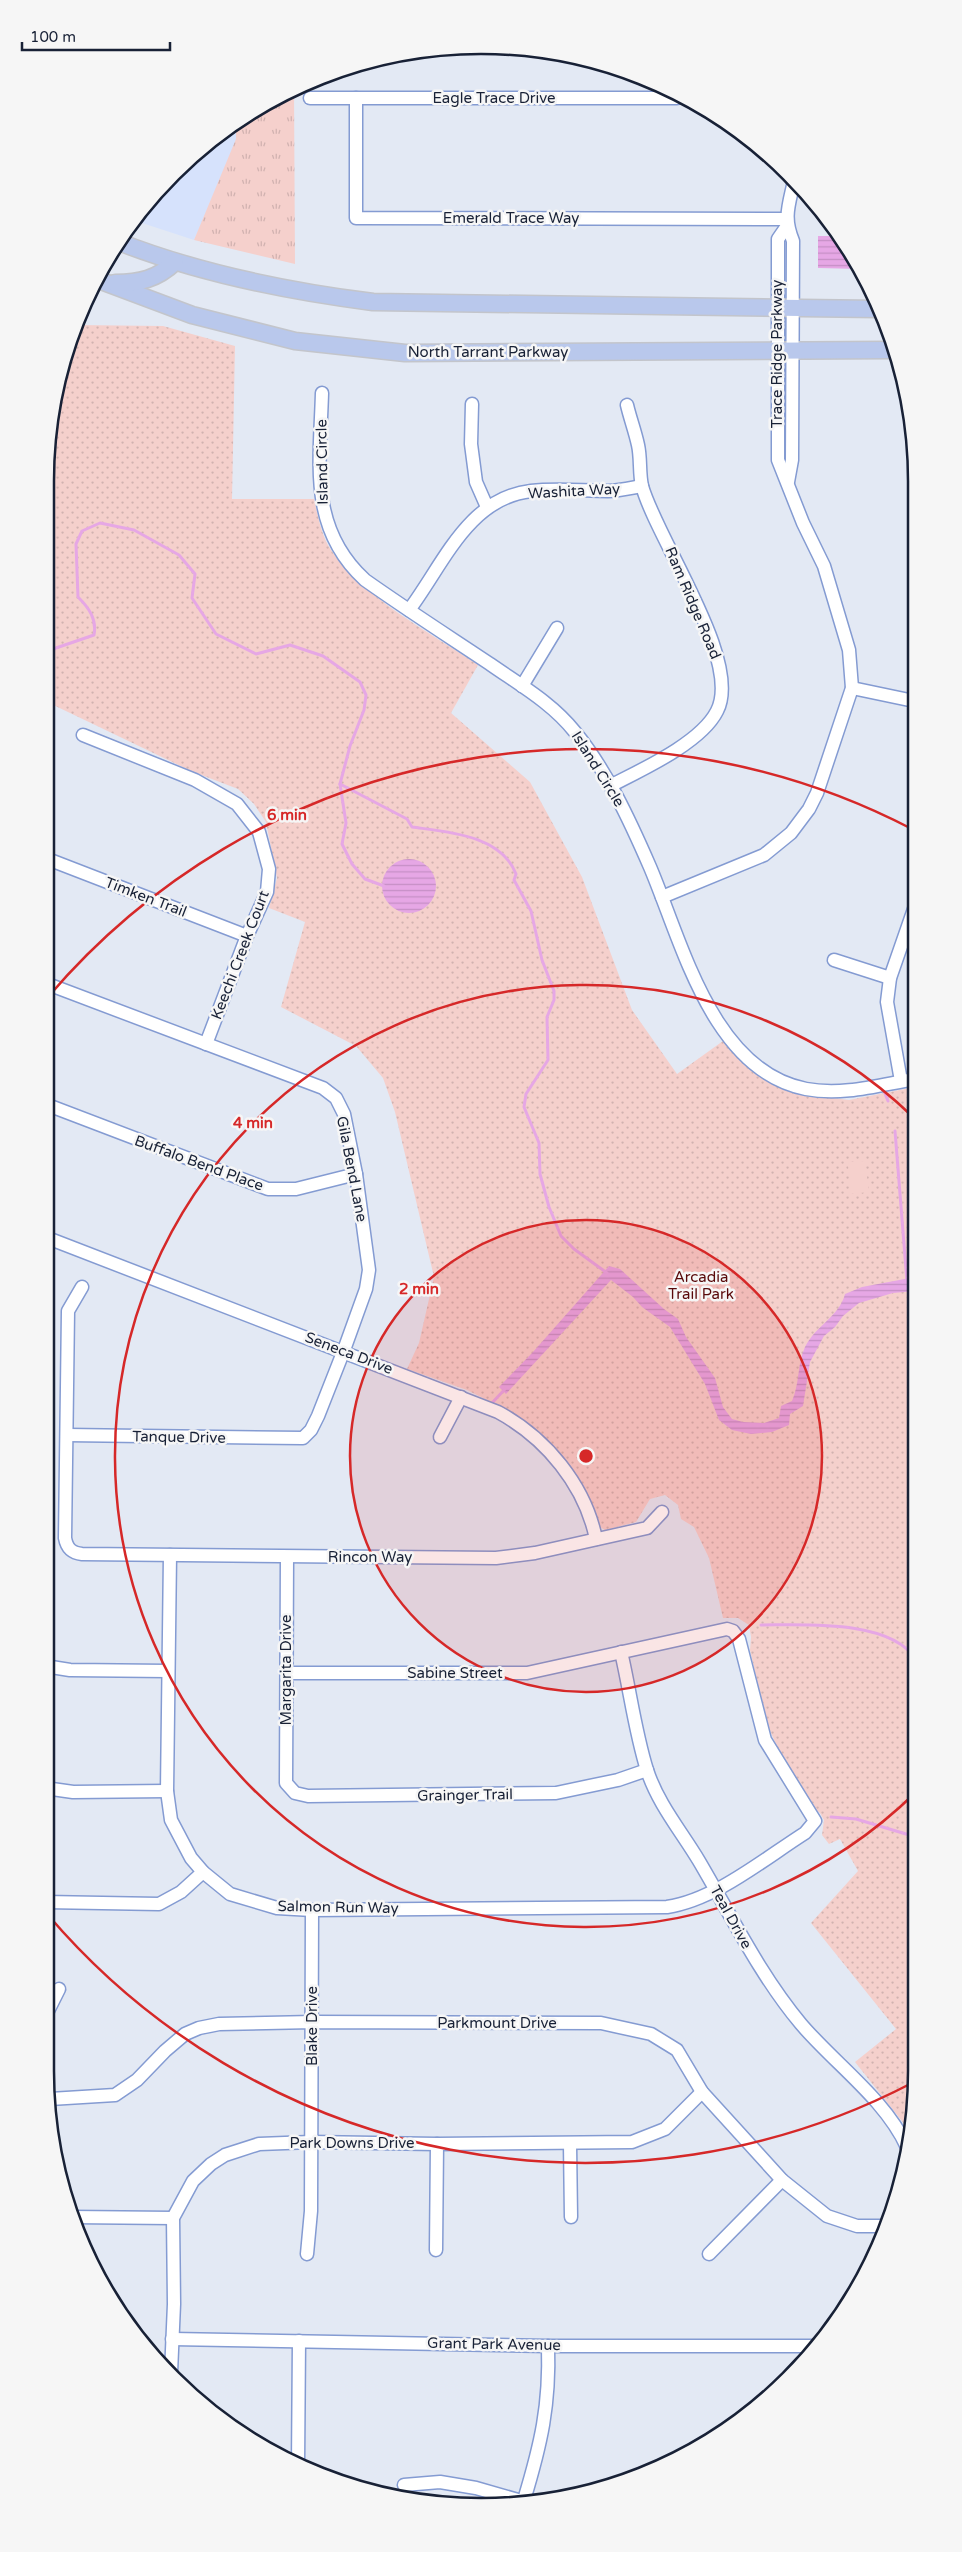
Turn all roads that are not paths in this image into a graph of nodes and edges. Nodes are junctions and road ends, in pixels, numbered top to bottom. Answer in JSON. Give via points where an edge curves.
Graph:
{"nodes":[{"id":1,"x":310,"y":98,"type":"dead end"},
{"id":2,"x":356,"y":98,"type":"junction"},
{"id":3,"x":670,"y":98,"type":"edge"},
{"id":4,"x":792,"y":189,"type":"edge"},
{"id":5,"x":786,"y":222,"type":"junction"},
{"id":6,"x":126,"y":245,"type":"edge"},
{"id":7,"x":175,"y":262,"type":"junction"},
{"id":8,"x":104,"y":281,"type":"edge"},
{"id":9,"x":103,"y":282,"type":"edge"},
{"id":10,"x":785,"y":308,"type":"junction"},
{"id":11,"x":872,"y":308,"type":"edge"},
{"id":12,"x":776,"y":350,"type":"junction"},
{"id":13,"x":793,"y":350,"type":"junction"},
{"id":14,"x":888,"y":350,"type":"edge"},
{"id":15,"x":322,"y":393,"type":"dead end"},
{"id":16,"x":472,"y":404,"type":"dead end"},
{"id":17,"x":627,"y":405,"type":"dead end"},
{"id":18,"x":788,"y":482,"type":"junction"},
{"id":19,"x":642,"y":486,"type":"junction"},
{"id":20,"x":487,"y":507,"type":"junction"},
{"id":21,"x":409,"y":610,"type":"junction"},
{"id":22,"x":557,"y":628,"type":"dead end"},
{"id":23,"x":522,"y":686,"type":"junction"},
{"id":24,"x":852,"y":688,"type":"junction"},
{"id":25,"x":908,"y":700,"type":"edge"},
{"id":26,"x":83,"y":735,"type":"dead end"},
{"id":27,"x":610,"y":786,"type":"junction"},
{"id":28,"x":54,"y":861,"type":"edge"},
{"id":29,"x":662,"y":897,"type":"junction"},
{"id":30,"x":908,"y":926,"type":"edge"},
{"id":31,"x":247,"y":936,"type":"junction"},
{"id":32,"x":834,"y":960,"type":"dead end"},
{"id":33,"x":890,"y":978,"type":"junction"},
{"id":34,"x":54,"y":986,"type":"edge"},
{"id":35,"x":206,"y":1044,"type":"junction"},
{"id":36,"x":908,"y":1080,"type":"edge"},
{"id":37,"x":901,"y":1082,"type":"junction"},
{"id":38,"x":54,"y":1107,"type":"edge"},
{"id":39,"x":356,"y":1174,"type":"junction"},
{"id":40,"x":54,"y":1240,"type":"edge"},
{"id":41,"x":82,"y":1287,"type":"dead end"},
{"id":42,"x":344,"y":1350,"type":"junction"},
{"id":43,"x":461,"y":1397,"type":"junction"},
{"id":44,"x":67,"y":1435,"type":"junction"},
{"id":45,"x":440,"y":1438,"type":"dead end"},
{"id":46,"x":292,"y":1439,"type":"joint"},
{"id":47,"x":662,"y":1512,"type":"dead end"},
{"id":48,"x":596,"y":1539,"type":"junction"},
{"id":49,"x":170,"y":1555,"type":"junction"},
{"id":50,"x":287,"y":1556,"type":"junction"},
{"id":51,"x":621,"y":1652,"type":"junction"},
{"id":52,"x":54,"y":1667,"type":"edge"},
{"id":53,"x":168,"y":1671,"type":"junction"},
{"id":54,"x":286,"y":1673,"type":"junction"},
{"id":55,"x":647,"y":1770,"type":"junction"},
{"id":56,"x":286,"y":1782,"type":"joint"},
{"id":57,"x":54,"y":1789,"type":"edge"},
{"id":58,"x":167,"y":1791,"type":"junction"},
{"id":59,"x":203,"y":1872,"type":"junction"},
{"id":60,"x":716,"y":1890,"type":"junction"},
{"id":61,"x":54,"y":1902,"type":"edge"},
{"id":62,"x":312,"y":1910,"type":"junction"},
{"id":63,"x":59,"y":1989,"type":"dead end"},
{"id":64,"x":54,"y":1999,"type":"edge"},
{"id":65,"x":313,"y":2022,"type":"junction"},
{"id":66,"x":702,"y":2092,"type":"junction"},
{"id":67,"x":55,"y":2100,"type":"edge"},
{"id":68,"x":903,"y":2139,"type":"edge"},
{"id":69,"x":311,"y":2142,"type":"junction"},
{"id":70,"x":437,"y":2144,"type":"junction"},
{"id":71,"x":570,"y":2144,"type":"junction"},
{"id":72,"x":782,"y":2180,"type":"junction"},
{"id":73,"x":79,"y":2217,"type":"edge"},
{"id":74,"x":571,"y":2217,"type":"dead end"},
{"id":75,"x":173,"y":2218,"type":"junction"},
{"id":76,"x":879,"y":2226,"type":"edge"},
{"id":77,"x":436,"y":2250,"type":"dead end"},
{"id":78,"x":307,"y":2254,"type":"dead end"},
{"id":79,"x":709,"y":2254,"type":"dead end"},
{"id":80,"x":172,"y":2339,"type":"junction"},
{"id":81,"x":299,"y":2340,"type":"junction"},
{"id":82,"x":548,"y":2346,"type":"junction"},
{"id":83,"x":808,"y":2346,"type":"edge"},
{"id":84,"x":171,"y":2365,"type":"edge"},
{"id":85,"x":298,"y":2457,"type":"edge"},
{"id":86,"x":404,"y":2484,"type":"dead end"},
{"id":87,"x":525,"y":2496,"type":"edge"},
{"id":88,"x":508,"y":2497,"type":"edge"}],
"edges":[{"from":1,"to":2,"type":"street","name":"Eagle Trace Drive"},
{"from":2,"to":3,"type":"street","name":"Eagle Trace Drive"},
{"from":2,"to":5,"type":"street","name":"Emerald Trace Way","via":[[356,218]]},
{"from":4,"to":5,"type":"street","name":"Trace Ridge Parkway"},
{"from":5,"to":10,"type":"street","name":"Trace Ridge Parkway","via":[[793,241]]},
{"from":6,"to":7,"type":"main road"},
{"from":7,"to":8,"type":"main road","via":[[157,277],[141,282]]},
{"from":7,"to":10,"type":"main road","via":[[300,293],[374,302]]},
{"from":9,"to":12,"type":"main road","name":"North Tarrant Parkway","via":[[192,315],[295,341],[405,353]]},
{"from":10,"to":11,"type":"main road"},
{"from":10,"to":12,"type":"street","name":"Trace Ridge Parkway"},
{"from":10,"to":13,"type":"street","name":"Trace Ridge Parkway"},
{"from":12,"to":13,"type":"main road","name":"North Tarrant Parkway"},
{"from":12,"to":18,"type":"street","name":"Trace Ridge Parkway","via":[[778,460]]},
{"from":13,"to":14,"type":"main road","name":"North Tarrant Parkway"},
{"from":13,"to":18,"type":"street","name":"Trace Ridge Parkway","via":[[792,460]]},
{"from":15,"to":21,"type":"street","name":"Island Circle","via":[[320,491],[330,531],[355,571]]},
{"from":16,"to":20,"type":"street","via":[[471,444],[476,482]]},
{"from":17,"to":19,"type":"street","name":"Ram Ridge Road","via":[[638,445]]},
{"from":18,"to":24,"type":"street","name":"Trace Ridge Parkway","via":[[827,575],[850,650]]},
{"from":19,"to":20,"type":"street","name":"Washita Way","via":[[610,491],[531,491],[515,494]]},
{"from":19,"to":27,"type":"street","name":"Ram Ridge Road","via":[[714,646],[723,686],[718,709],[706,727]]},
{"from":20,"to":21,"type":"street","name":"Washita Way","via":[[465,530]]},
{"from":21,"to":23,"type":"street","name":"Island Circle"},
{"from":22,"to":23,"type":"street"},
{"from":23,"to":27,"type":"street","name":"Island Circle","via":[[566,721]]},
{"from":24,"to":25,"type":"street"},
{"from":24,"to":29,"type":"street","name":"Trace Ridge Parkway","via":[[817,793],[792,834],[764,856]]},
{"from":26,"to":31,"type":"street","name":"Keechi Creek Court","via":[[195,780],[238,804],[259,832],[269,869],[266,892]]},
{"from":27,"to":29,"type":"street","name":"Island Circle","via":[[638,839]]},
{"from":28,"to":31,"type":"street","name":"Timken Trail"},
{"from":29,"to":37,"type":"street","name":"Island Circle","via":[[704,1000],[720,1026],[748,1059],[781,1080],[805,1089],[838,1092]]},
{"from":30,"to":33,"type":"street"},
{"from":31,"to":35,"type":"street","name":"Keechi Creek Court"},
{"from":32,"to":33,"type":"street"},
{"from":33,"to":37,"type":"street","via":[[887,1012]]},
{"from":34,"to":35,"type":"street","name":"Gila Bend Lane"},
{"from":35,"to":39,"type":"street","name":"Gila Bend Lane","via":[[323,1088],[336,1098],[344,1114]]},
{"from":36,"to":37,"type":"street","name":"Island Circle"},
{"from":38,"to":39,"type":"street","name":"Buffalo Bend Place","via":[[268,1189],[296,1189]]},
{"from":39,"to":42,"type":"street","name":"Gila Bend Lane","via":[[369,1270],[366,1289]]},
{"from":40,"to":42,"type":"street","name":"Seneca Drive"},
{"from":41,"to":44,"type":"street","via":[[68,1311]]},
{"from":42,"to":43,"type":"street","name":"Seneca Drive"},
{"from":42,"to":46,"type":"street","name":"Gila Bend Lane","via":[[311,1430],[304,1438]]},
{"from":43,"to":45,"type":"street"},
{"from":43,"to":48,"type":"street","name":"Seneca Drive","via":[[512,1419],[545,1445],[585,1506]]},
{"from":44,"to":46,"type":"street","name":"Tanque Drive"},
{"from":44,"to":49,"type":"street","name":"Rincon Way","via":[[65,1538],[70,1550],[82,1554]]},
{"from":47,"to":48,"type":"street","name":"Rincon Way","via":[[646,1528]]},
{"from":48,"to":50,"type":"street","name":"Rincon Way","via":[[496,1558]]},
{"from":49,"to":50,"type":"street","name":"Rincon Way"},
{"from":49,"to":53,"type":"street","name":"Salmon Run Way"},
{"from":50,"to":54,"type":"street","name":"Margarita Drive"},
{"from":51,"to":54,"type":"street","name":"Sabine Street","via":[[528,1673]]},
{"from":51,"to":55,"type":"street","name":"Teal Drive"},
{"from":51,"to":60,"type":"street","name":"Sabine Street","via":[[706,1632],[734,1631],[739,1639],[765,1740],[815,1821],[805,1833]]},
{"from":52,"to":53,"type":"street"},
{"from":53,"to":58,"type":"street","name":"Salmon Run Way"},
{"from":54,"to":56,"type":"street","name":"Margarita Drive"},
{"from":55,"to":56,"type":"street","name":"Grainger Trail","via":[[618,1780],[556,1793],[308,1796],[295,1793]]},
{"from":55,"to":60,"type":"street","name":"Teal Drive","via":[[662,1806],[685,1837]]},
{"from":57,"to":58,"type":"street"},
{"from":58,"to":59,"type":"street","name":"Salmon Run Way","via":[[171,1820],[191,1858]]},
{"from":59,"to":61,"type":"street","via":[[181,1892],[159,1904]]},
{"from":59,"to":62,"type":"street","name":"Salmon Run Way","via":[[230,1894],[277,1908]]},
{"from":60,"to":62,"type":"street","name":"Salmon Run Way","via":[[687,1904],[668,1907]]},
{"from":60,"to":68,"type":"street","name":"Teal Drive","via":[[753,1958],[801,2024],[872,2100]]},
{"from":62,"to":65,"type":"street","name":"Blake Drive"},
{"from":63,"to":64,"type":"street"},
{"from":65,"to":66,"type":"street","name":"Parkmount Drive","via":[[602,2023],[651,2034],[677,2050]]},
{"from":65,"to":67,"type":"street","name":"Parkmount Drive","via":[[219,2024],[199,2028],[185,2034],[137,2080],[115,2095]]},
{"from":65,"to":69,"type":"street","name":"Blake Drive"},
{"from":66,"to":71,"type":"street","name":"Park Downs Drive","via":[[665,2128],[651,2136],[632,2142]]},
{"from":66,"to":72,"type":"street","name":"Parkmount Drive"},
{"from":69,"to":70,"type":"street","name":"Park Downs Drive"},
{"from":69,"to":75,"type":"street","name":"Park Downs Drive","via":[[259,2144],[225,2155],[193,2181]]},
{"from":69,"to":78,"type":"street","name":"Blake Drive"},
{"from":70,"to":71,"type":"street","name":"Park Downs Drive"},
{"from":70,"to":77,"type":"street"},
{"from":71,"to":74,"type":"street"},
{"from":72,"to":76,"type":"street","name":"Parkmount Drive","via":[[827,2216],[857,2226]]},
{"from":72,"to":79,"type":"street"},
{"from":73,"to":75,"type":"street"},
{"from":75,"to":80,"type":"street","name":"Park Downs Drive"},
{"from":80,"to":81,"type":"street","name":"Grant Park Avenue"},
{"from":80,"to":84,"type":"street","name":"Park Downs Drive"},
{"from":81,"to":82,"type":"street","name":"Grant Park Avenue"},
{"from":81,"to":85,"type":"street"},
{"from":82,"to":83,"type":"street","name":"Grant Park Avenue"},
{"from":82,"to":87,"type":"street","via":[[546,2417]]},
{"from":86,"to":88,"type":"street","via":[[440,2482]]}]}
